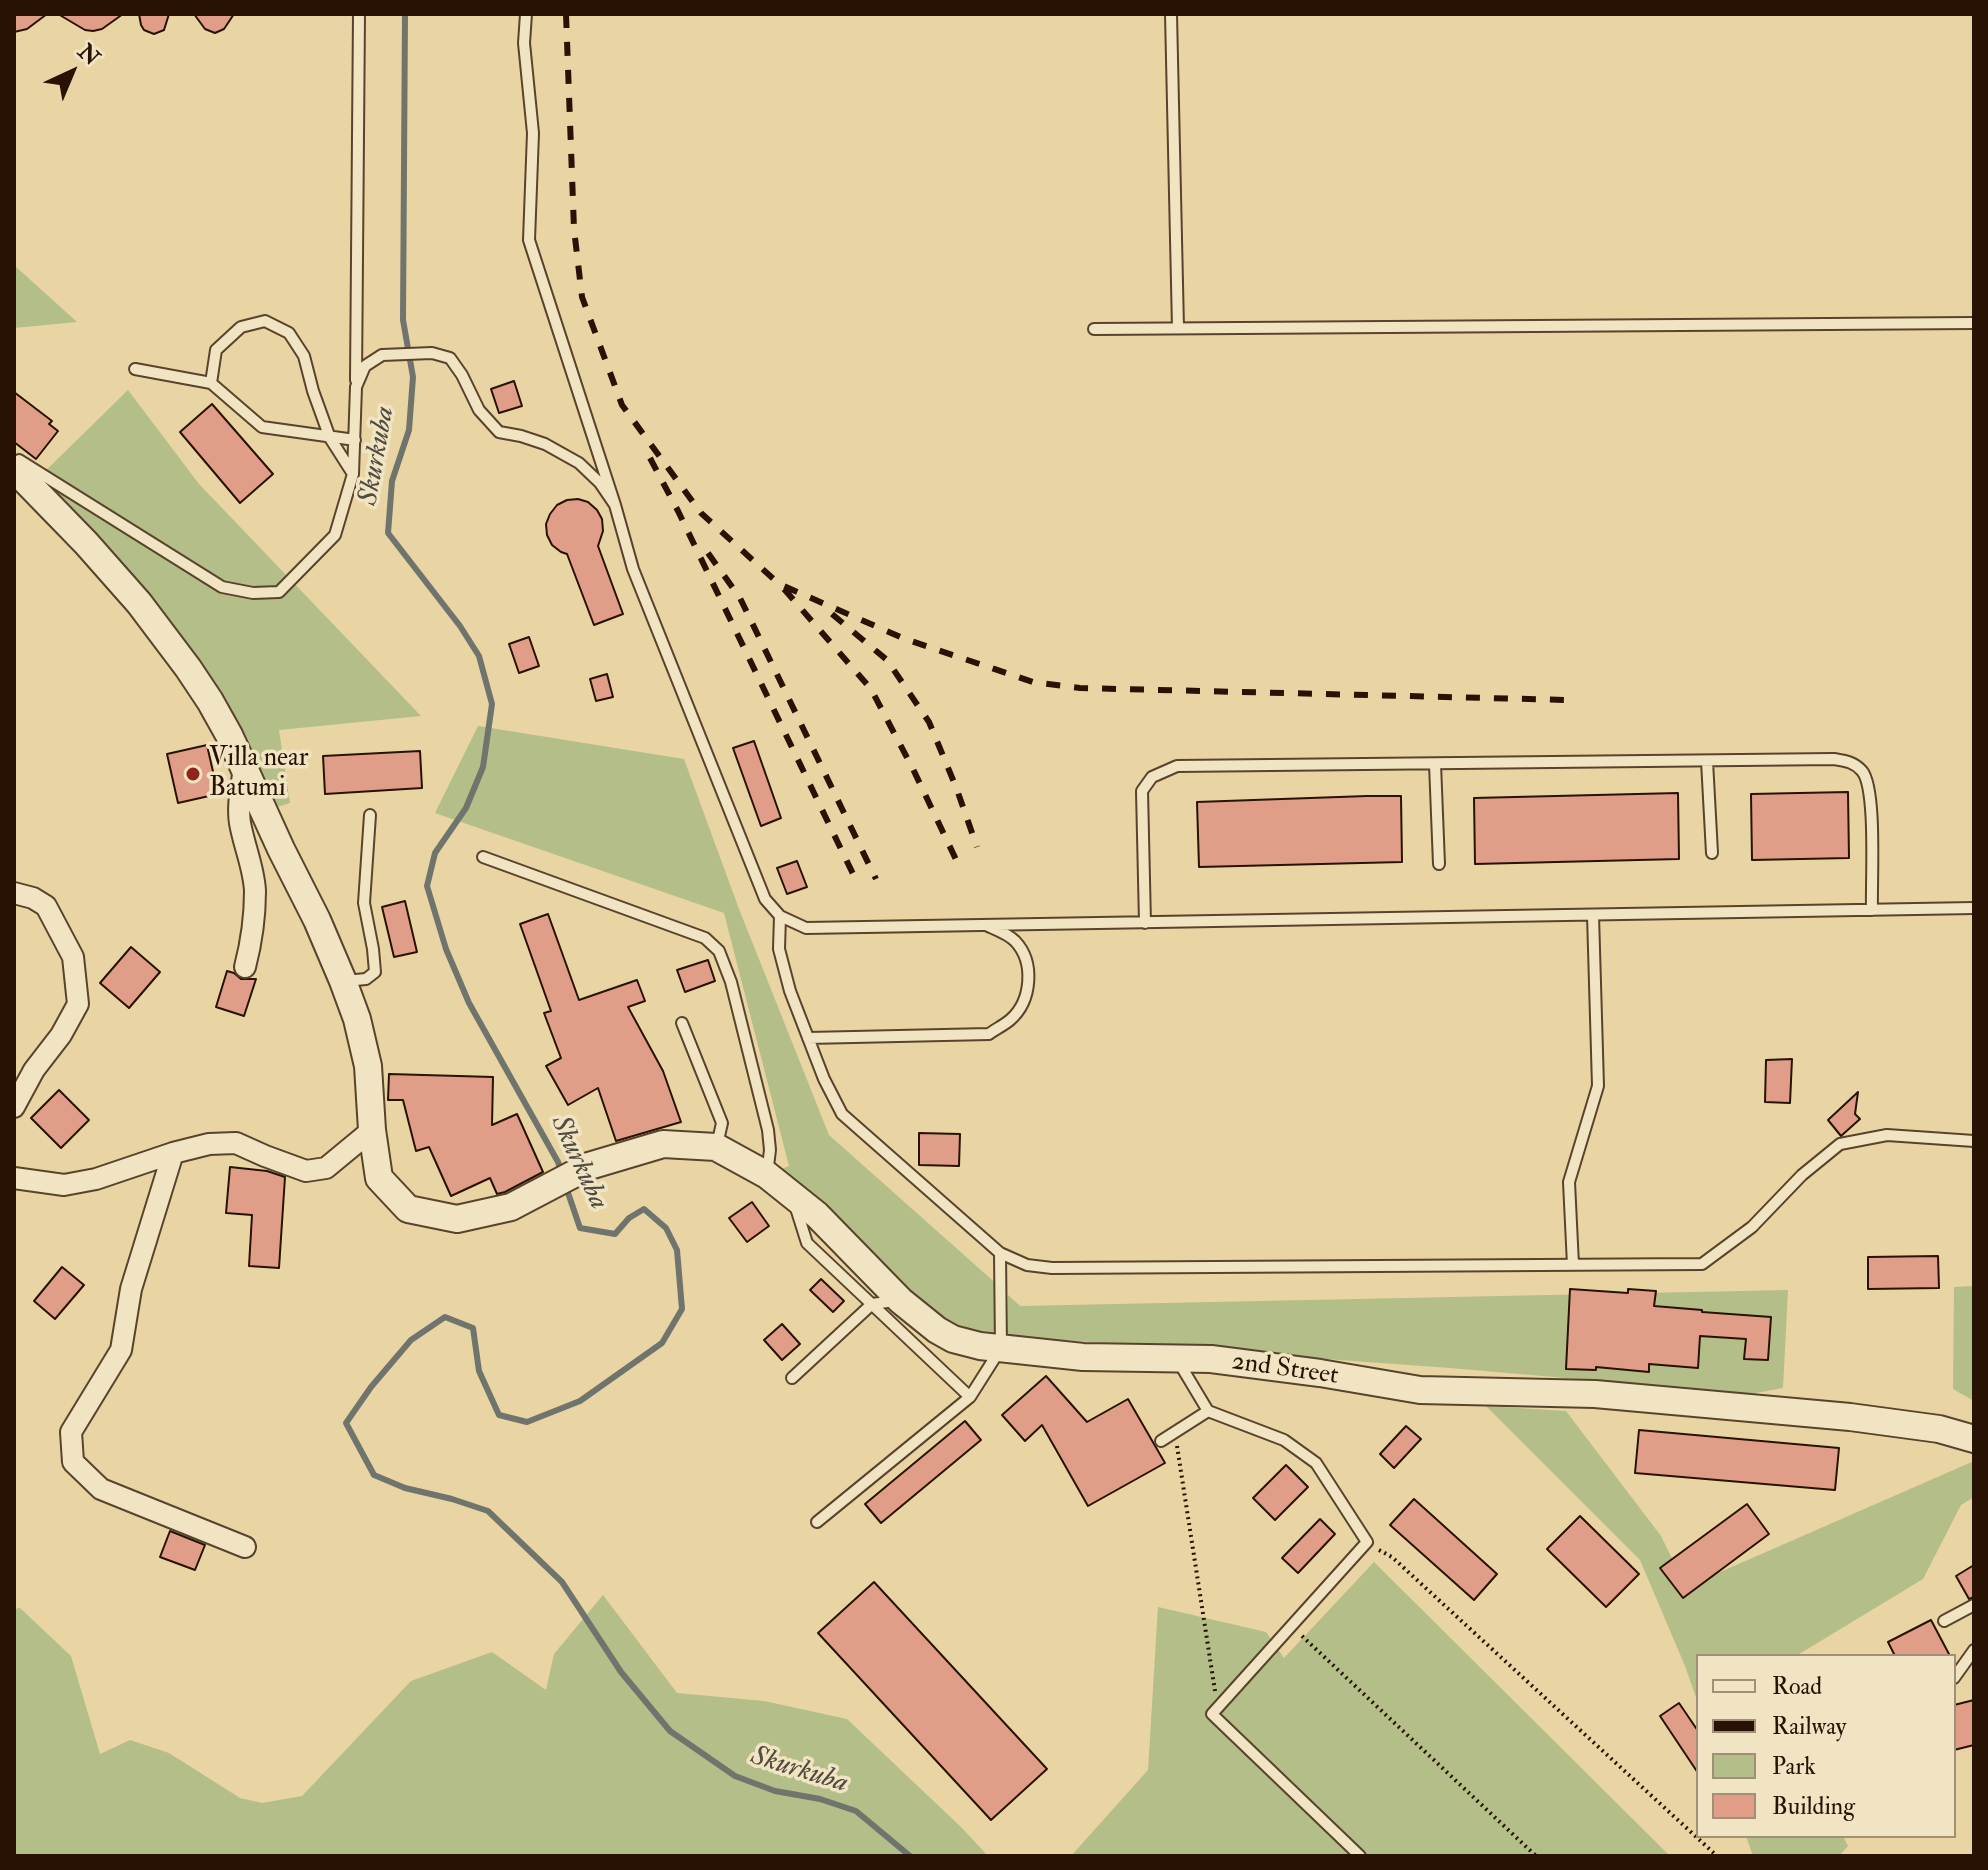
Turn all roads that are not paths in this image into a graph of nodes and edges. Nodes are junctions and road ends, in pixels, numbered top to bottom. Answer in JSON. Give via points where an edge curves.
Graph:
{"nodes":[{"id":1,"x":359,"y":14,"type":"edge"},
{"id":2,"x":526,"y":14,"type":"edge"},
{"id":3,"x":1171,"y":14,"type":"edge"},
{"id":4,"x":1974,"y":323,"type":"edge"},
{"id":5,"x":1178,"y":328,"type":"junction"},
{"id":6,"x":1094,"y":329,"type":"dead end"},
{"id":7,"x":135,"y":369,"type":"dead end"},
{"id":8,"x":211,"y":383,"type":"junction"},
{"id":9,"x":356,"y":387,"type":"junction"},
{"id":10,"x":330,"y":438,"type":"junction"},
{"id":11,"x":355,"y":440,"type":"junction"},
{"id":12,"x":14,"y":457,"type":"edge"},
{"id":13,"x":14,"y":469,"type":"edge"},
{"id":14,"x":353,"y":474,"type":"junction"},
{"id":15,"x":615,"y":505,"type":"junction"},
{"id":16,"x":1707,"y":761,"type":"junction"},
{"id":17,"x":1435,"y":764,"type":"junction"},
{"id":18,"x":244,"y":767,"type":"junction"},
{"id":19,"x":370,"y":815,"type":"dead end"},
{"id":20,"x":1712,"y":853,"type":"dead end"},
{"id":21,"x":483,"y":857,"type":"dead end"},
{"id":22,"x":1439,"y":864,"type":"dead end"},
{"id":23,"x":14,"y":893,"type":"edge"},
{"id":24,"x":1974,"y":908,"type":"edge"},
{"id":25,"x":1872,"y":910,"type":"junction"},
{"id":26,"x":1593,"y":915,"type":"junction"},
{"id":27,"x":780,"y":916,"type":"junction"},
{"id":28,"x":1145,"y":923,"type":"junction"},
{"id":29,"x":987,"y":925,"type":"junction"},
{"id":30,"x":245,"y":967,"type":"dead end"},
{"id":31,"x":343,"y":981,"type":"junction"},
{"id":32,"x":682,"y":1023,"type":"dead end"},
{"id":33,"x":808,"y":1038,"type":"junction"},
{"id":34,"x":14,"y":1107,"type":"edge"},
{"id":35,"x":372,"y":1130,"type":"junction"},
{"id":36,"x":1974,"y":1141,"type":"edge"},
{"id":37,"x":716,"y":1147,"type":"junction"},
{"id":38,"x":173,"y":1153,"type":"junction"},
{"id":39,"x":767,"y":1175,"type":"junction"},
{"id":40,"x":14,"y":1178,"type":"edge"},
{"id":41,"x":791,"y":1195,"type":"junction"},
{"id":42,"x":1000,"y":1253,"type":"junction"},
{"id":43,"x":1573,"y":1265,"type":"junction"},
{"id":44,"x":901,"y":1301,"type":"junction"},
{"id":45,"x":872,"y":1304,"type":"junction"},
{"id":46,"x":1001,"y":1348,"type":"junction"},
{"id":47,"x":1177,"y":1359,"type":"junction"},
{"id":48,"x":792,"y":1378,"type":"dead end"},
{"id":49,"x":970,"y":1397,"type":"junction"},
{"id":50,"x":1208,"y":1411,"type":"junction"},
{"id":51,"x":1974,"y":1439,"type":"edge"},
{"id":52,"x":1161,"y":1441,"type":"dead end"},
{"id":53,"x":817,"y":1522,"type":"dead end"},
{"id":54,"x":245,"y":1547,"type":"dead end"},
{"id":55,"x":1974,"y":1605,"type":"edge"},
{"id":56,"x":1944,"y":1621,"type":"dead end"},
{"id":57,"x":1974,"y":1650,"type":"edge"},
{"id":58,"x":1956,"y":1675,"type":"edge"},
{"id":59,"x":1360,"y":1856,"type":"edge"}],
"edges":[{"from":1,"to":9,"type":"lane"},
{"from":2,"to":15,"type":"lane","via":[[533,133],[529,240]]},
{"from":3,"to":5,"type":"lane"},
{"from":4,"to":5,"type":"lane"},
{"from":5,"to":6,"type":"lane"},
{"from":7,"to":8,"type":"lane"},
{"from":8,"to":10,"type":"lane","via":[[262,427]]},
{"from":8,"to":10,"type":"lane","via":[[216,350],[241,327],[265,321],[289,333],[304,356]]},
{"from":9,"to":11,"type":"lane"},
{"from":9,"to":15,"type":"lane","via":[[365,366],[382,355],[432,353],[450,358],[479,410],[499,432],[545,444],[579,463]]},
{"from":10,"to":11,"type":"lane"},
{"from":10,"to":14,"type":"lane"},
{"from":11,"to":14,"type":"lane"},
{"from":12,"to":14,"type":"lane","via":[[222,587],[253,593],[279,592],[335,535]]},
{"from":13,"to":18,"type":"street","name":"2nd Street","via":[[165,635],[210,701]]},
{"from":15,"to":27,"type":"lane","via":[[633,569],[765,899]]},
{"from":16,"to":17,"type":"lane"},
{"from":16,"to":20,"type":"lane"},
{"from":16,"to":25,"type":"lane","via":[[1853,762],[1865,774],[1871,800]]},
{"from":17,"to":22,"type":"lane"},
{"from":17,"to":28,"type":"lane","via":[[1177,766],[1152,777],[1142,791]]},
{"from":18,"to":30,"type":"street","via":[[240,824],[255,892]]},
{"from":18,"to":31,"type":"street","name":"2nd Street"},
{"from":19,"to":31,"type":"lane","via":[[364,903],[375,972],[366,979]]},
{"from":21,"to":39,"type":"lane","via":[[705,938],[719,951],[768,1130]]},
{"from":23,"to":34,"type":"street","via":[[46,906],[73,957],[78,1004]]},
{"from":24,"to":25,"type":"lane"},
{"from":25,"to":26,"type":"lane"},
{"from":26,"to":28,"type":"lane"},
{"from":26,"to":43,"type":"lane","via":[[1598,1086],[1569,1182]]},
{"from":27,"to":29,"type":"lane","via":[[806,928]]},
{"from":27,"to":33,"type":"lane","via":[[779,949]]},
{"from":28,"to":29,"type":"lane"},
{"from":29,"to":33,"type":"lane","via":[[1013,939],[1029,969],[1026,996],[1012,1019],[989,1034]]},
{"from":31,"to":35,"type":"street","name":"2nd Street","via":[[368,1066]]},
{"from":32,"to":37,"type":"lane","via":[[722,1123]]},
{"from":33,"to":42,"type":"lane","via":[[842,1114]]},
{"from":35,"to":37,"type":"street","name":"2nd Street","via":[[379,1178],[408,1209],[457,1219],[511,1207],[589,1166],[663,1144]]},
{"from":35,"to":38,"type":"street","via":[[326,1168],[306,1171],[236,1143]]},
{"from":36,"to":43,"type":"lane","via":[[1887,1135],[1840,1144],[1752,1227],[1702,1264]]},
{"from":37,"to":39,"type":"street","name":"2nd Street"},
{"from":38,"to":40,"type":"street","via":[[64,1185]]},
{"from":38,"to":54,"type":"street","via":[[131,1289],[121,1350],[71,1432],[73,1462],[101,1489]]},
{"from":39,"to":41,"type":"street","name":"2nd Street"},
{"from":41,"to":44,"type":"street","name":"2nd Street"},
{"from":41,"to":45,"type":"lane","via":[[807,1243]]},
{"from":42,"to":43,"type":"lane","via":[[1027,1265],[1052,1268]]},
{"from":42,"to":46,"type":"lane"},
{"from":44,"to":45,"type":"lane"},
{"from":44,"to":46,"type":"street","name":"2nd Street","via":[[953,1339]]},
{"from":45,"to":48,"type":"lane"},
{"from":45,"to":49,"type":"lane"},
{"from":46,"to":47,"type":"street","name":"2nd Street"},
{"from":46,"to":49,"type":"lane"},
{"from":47,"to":50,"type":"lane"},
{"from":47,"to":51,"type":"street","name":"2nd Street","via":[[1211,1359],[1420,1390],[1595,1394],[1850,1417]]},
{"from":49,"to":53,"type":"lane"},
{"from":50,"to":52,"type":"lane"},
{"from":50,"to":59,"type":"lane","via":[[1284,1440],[1316,1463],[1367,1542],[1212,1714]]},
{"from":55,"to":56,"type":"lane"},
{"from":57,"to":58,"type":"lane"}]}
